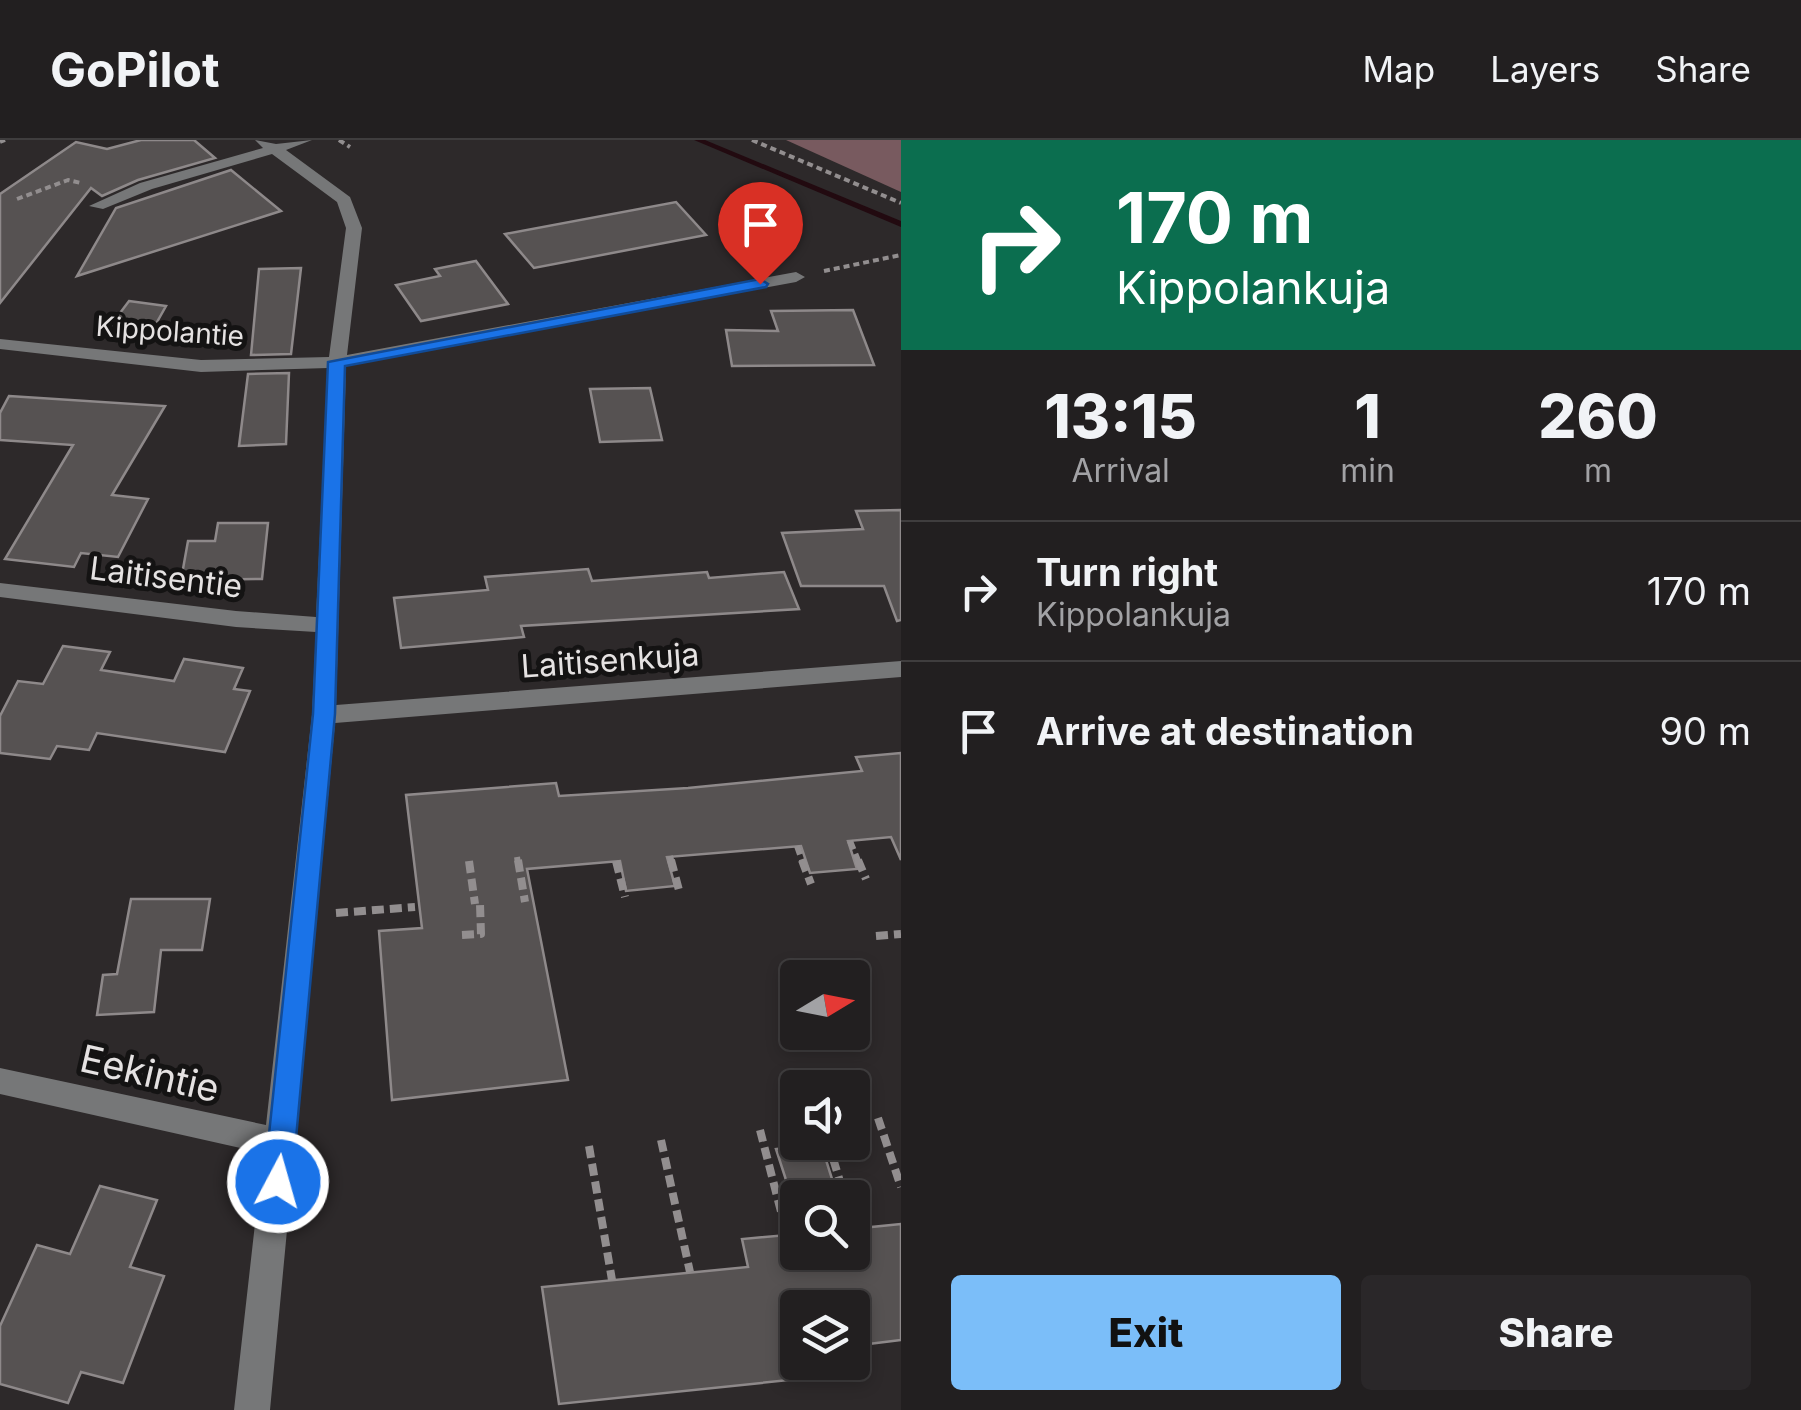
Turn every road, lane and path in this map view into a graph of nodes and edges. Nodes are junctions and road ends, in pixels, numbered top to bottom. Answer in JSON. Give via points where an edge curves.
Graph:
{"nodes":[{"id":1,"x":305,"y":140,"type":"edge"},
{"id":2,"x":339,"y":140,"type":"edge"},
{"id":3,"x":752,"y":140,"type":"edge"},
{"id":4,"x":269,"y":145,"type":"edge"},
{"id":5,"x":350,"y":148,"type":"dead end"},
{"id":6,"x":89,"y":185,"type":"dead end"},
{"id":7,"x":17,"y":199,"type":"dead end"},
{"id":8,"x":901,"y":203,"type":"edge"},
{"id":9,"x":96,"y":206,"type":"dead end"},
{"id":10,"x":901,"y":255,"type":"edge"},
{"id":11,"x":796,"y":277,"type":"joint"},
{"id":12,"x":0,"y":344,"type":"edge"},
{"id":13,"x":337,"y":362,"type":"junction"},
{"id":14,"x":0,"y":590,"type":"edge"},
{"id":15,"x":325,"y":624,"type":"junction"},
{"id":16,"x":901,"y":669,"type":"edge"},
{"id":17,"x":324,"y":714,"type":"junction"},
{"id":18,"x":850,"y":841,"type":"dead end"},
{"id":19,"x":797,"y":846,"type":"dead end"},
{"id":20,"x":670,"y":856,"type":"dead end"},
{"id":21,"x":518,"y":857,"type":"dead end"},
{"id":22,"x":469,"y":861,"type":"dead end"},
{"id":23,"x":616,"y":861,"type":"dead end"},
{"id":24,"x":866,"y":880,"type":"dead end"},
{"id":25,"x":811,"y":884,"type":"dead end"},
{"id":26,"x":680,"y":894,"type":"dead end"},
{"id":27,"x":625,"y":897,"type":"dead end"},
{"id":28,"x":525,"y":902,"type":"dead end"},
{"id":29,"x":415,"y":907,"type":"dead end"},
{"id":30,"x":304,"y":916,"type":"junction"},
{"id":31,"x":901,"y":934,"type":"edge"},
{"id":32,"x":462,"y":935,"type":"dead end"},
{"id":33,"x":876,"y":936,"type":"dead end"},
{"id":34,"x":0,"y":1081,"type":"edge"},
{"id":35,"x":878,"y":1118,"type":"dead end"},
{"id":36,"x":760,"y":1130,"type":"dead end"},
{"id":37,"x":661,"y":1140,"type":"dead end"},
{"id":38,"x":282,"y":1144,"type":"junction"},
{"id":39,"x":589,"y":1146,"type":"dead end"},
{"id":40,"x":901,"y":1187,"type":"edge"},
{"id":41,"x":780,"y":1205,"type":"edge"},
{"id":42,"x":690,"y":1272,"type":"dead end"},
{"id":43,"x":612,"y":1280,"type":"dead end"},
{"id":44,"x":252,"y":1410,"type":"edge"}],
"edges":[{"from":1,"to":4,"type":"street"},
{"from":2,"to":5,"type":"path"},
{"from":3,"to":8,"type":"path"},
{"from":4,"to":9,"type":"street"},
{"from":4,"to":13,"type":"street","via":[[344,200],[354,218]]},
{"from":6,"to":7,"type":"path","via":[[68,180]]},
{"from":10,"to":11,"type":"path"},
{"from":11,"to":13,"type":"street","name":"Kippolantie"},
{"from":12,"to":13,"type":"street","name":"Kippolantie","via":[[201,366]]},
{"from":13,"to":15,"type":"street"},
{"from":14,"to":15,"type":"street","name":"Laitisentie"},
{"from":15,"to":17,"type":"street"},
{"from":16,"to":17,"type":"street","name":"Laitisenkuja"},
{"from":17,"to":30,"type":"street"},
{"from":18,"to":24,"type":"path"},
{"from":19,"to":25,"type":"path"},
{"from":20,"to":26,"type":"path"},
{"from":21,"to":28,"type":"path"},
{"from":22,"to":32,"type":"path","via":[[482,934]]},
{"from":23,"to":27,"type":"path"},
{"from":29,"to":30,"type":"path"},
{"from":30,"to":38,"type":"street"},
{"from":31,"to":33,"type":"path"},
{"from":34,"to":38,"type":"street","name":"Eekintie"},
{"from":35,"to":40,"type":"path"},
{"from":36,"to":41,"type":"path"},
{"from":37,"to":42,"type":"path"},
{"from":38,"to":44,"type":"street"},
{"from":39,"to":43,"type":"path"}]}
